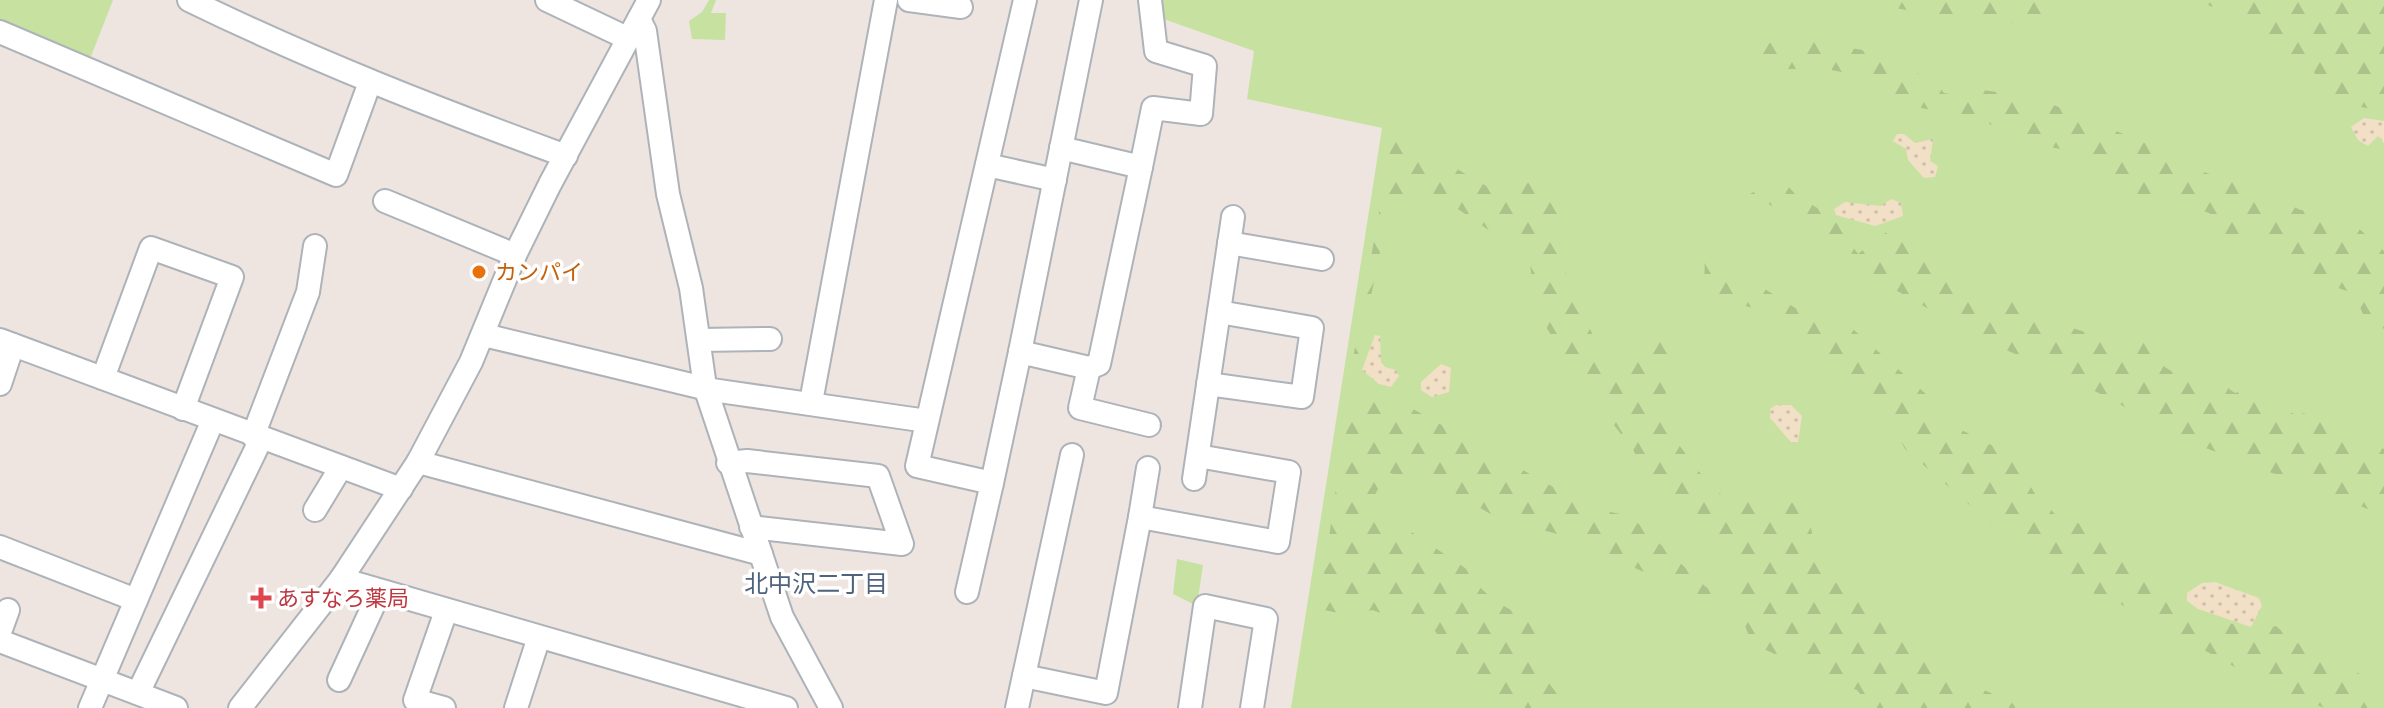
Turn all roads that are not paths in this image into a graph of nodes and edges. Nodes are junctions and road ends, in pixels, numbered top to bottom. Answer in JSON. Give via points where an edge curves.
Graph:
{"nodes":[{"id":1,"x":189,"y":0,"type":"edge"},
{"id":2,"x":547,"y":0,"type":"edge"},
{"id":3,"x":886,"y":0,"type":"edge"},
{"id":4,"x":909,"y":0,"type":"edge"},
{"id":5,"x":1025,"y":0,"type":"edge"},
{"id":6,"x":1091,"y":0,"type":"edge"},
{"id":7,"x":1150,"y":0,"type":"edge"},
{"id":8,"x":961,"y":7,"type":"dead end"},
{"id":9,"x":644,"y":9,"type":"edge"},
{"id":10,"x":0,"y":32,"type":"edge"},
{"id":11,"x":629,"y":39,"type":"junction"},
{"id":12,"x":370,"y":82,"type":"junction"},
{"id":13,"x":1061,"y":148,"type":"junction"},
{"id":14,"x":566,"y":156,"type":"junction"},
{"id":15,"x":987,"y":165,"type":"junction"},
{"id":16,"x":1141,"y":167,"type":"junction"},
{"id":17,"x":1055,"y":180,"type":"junction"},
{"id":18,"x":385,"y":201,"type":"dead end"},
{"id":19,"x":1233,"y":217,"type":"dead end"},
{"id":20,"x":1229,"y":243,"type":"junction"},
{"id":21,"x":315,"y":246,"type":"dead end"},
{"id":22,"x":515,"y":255,"type":"junction"},
{"id":23,"x":1322,"y":259,"type":"dead end"},
{"id":24,"x":1219,"y":312,"type":"junction"},
{"id":25,"x":484,"y":335,"type":"junction"},
{"id":26,"x":770,"y":339,"type":"dead end"},
{"id":27,"x":699,"y":340,"type":"junction"},
{"id":28,"x":7,"y":343,"type":"edge"},
{"id":29,"x":1020,"y":352,"type":"junction"},
{"id":30,"x":1089,"y":368,"type":"junction"},
{"id":31,"x":103,"y":378,"type":"junction"},
{"id":32,"x":0,"y":384,"type":"edge"},
{"id":33,"x":1208,"y":384,"type":"junction"},
{"id":34,"x":705,"y":387,"type":"junction"},
{"id":35,"x":811,"y":402,"type":"junction"},
{"id":36,"x":183,"y":409,"type":"junction"},
{"id":37,"x":213,"y":420,"type":"junction"},
{"id":38,"x":927,"y":421,"type":"junction"},
{"id":39,"x":1149,"y":425,"type":"dead end"},
{"id":40,"x":257,"y":437,"type":"junction"},
{"id":41,"x":1072,"y":455,"type":"dead end"},
{"id":42,"x":1198,"y":456,"type":"junction"},
{"id":43,"x":418,"y":462,"type":"junction"},
{"id":44,"x":728,"y":463,"type":"junction"},
{"id":45,"x":341,"y":467,"type":"junction"},
{"id":46,"x":1148,"y":468,"type":"dead end"},
{"id":47,"x":1194,"y":479,"type":"dead end"},
{"id":48,"x":992,"y":483,"type":"junction"},
{"id":49,"x":401,"y":489,"type":"junction"},
{"id":50,"x":315,"y":510,"type":"dead end"},
{"id":51,"x":1140,"y":517,"type":"junction"},
{"id":52,"x":751,"y":527,"type":"junction"},
{"id":53,"x":0,"y":547,"type":"edge"},
{"id":54,"x":761,"y":554,"type":"junction"},
{"id":55,"x":341,"y":579,"type":"junction"},
{"id":56,"x":380,"y":591,"type":"junction"},
{"id":57,"x":967,"y":592,"type":"dead end"},
{"id":58,"x":136,"y":600,"type":"junction"},
{"id":59,"x":8,"y":610,"type":"dead end"},
{"id":60,"x":446,"y":611,"type":"junction"},
{"id":61,"x":0,"y":632,"type":"edge"},
{"id":62,"x":539,"y":637,"type":"junction"},
{"id":63,"x":0,"y":641,"type":"edge"},
{"id":64,"x":1024,"y":676,"type":"junction"},
{"id":65,"x":102,"y":679,"type":"junction"},
{"id":66,"x":339,"y":680,"type":"dead end"},
{"id":67,"x":138,"y":693,"type":"junction"},
{"id":68,"x":1104,"y":700,"type":"edge"},
{"id":69,"x":90,"y":708,"type":"edge"},
{"id":70,"x":176,"y":708,"type":"edge"},
{"id":71,"x":240,"y":708,"type":"edge"},
{"id":72,"x":444,"y":708,"type":"edge"},
{"id":73,"x":516,"y":708,"type":"edge"},
{"id":74,"x":786,"y":708,"type":"edge"},
{"id":75,"x":831,"y":708,"type":"edge"},
{"id":76,"x":1017,"y":708,"type":"edge"},
{"id":77,"x":1190,"y":708,"type":"edge"},
{"id":78,"x":1252,"y":708,"type":"edge"}],
"edges":[{"from":1,"to":12,"type":"street"},
{"from":2,"to":11,"type":"street"},
{"from":3,"to":35,"type":"street"},
{"from":4,"to":8,"type":"street"},
{"from":5,"to":15,"type":"street"},
{"from":6,"to":13,"type":"street"},
{"from":7,"to":16,"type":"street","via":[[1156,51],[1205,66],[1201,114],[1153,108]]},
{"from":9,"to":11,"type":"street"},
{"from":9,"to":27,"type":"street","via":[[668,194]]},
{"from":10,"to":12,"type":"street","via":[[336,175]]},
{"from":11,"to":14,"type":"street"},
{"from":12,"to":14,"type":"street"},
{"from":13,"to":16,"type":"street"},
{"from":13,"to":17,"type":"street"},
{"from":14,"to":22,"type":"street"},
{"from":15,"to":17,"type":"street"},
{"from":15,"to":38,"type":"street"},
{"from":16,"to":30,"type":"street","via":[[1099,364]]},
{"from":17,"to":29,"type":"street"},
{"from":18,"to":22,"type":"street"},
{"from":19,"to":20,"type":"street"},
{"from":20,"to":23,"type":"street"},
{"from":20,"to":24,"type":"street"},
{"from":21,"to":40,"type":"street","via":[[308,292]]},
{"from":22,"to":25,"type":"street"},
{"from":24,"to":33,"type":"street"},
{"from":24,"to":33,"type":"street","via":[[1312,328],[1302,397]]},
{"from":25,"to":34,"type":"street"},
{"from":25,"to":43,"type":"street"},
{"from":26,"to":27,"type":"street"},
{"from":27,"to":34,"type":"street"},
{"from":28,"to":31,"type":"street"},
{"from":28,"to":32,"type":"street"},
{"from":29,"to":30,"type":"street"},
{"from":29,"to":48,"type":"street"},
{"from":30,"to":39,"type":"street","via":[[1080,408]]},
{"from":31,"to":36,"type":"street"},
{"from":31,"to":36,"type":"street","via":[[151,248],[232,277]]},
{"from":33,"to":42,"type":"street"},
{"from":34,"to":35,"type":"street"},
{"from":34,"to":44,"type":"street"},
{"from":35,"to":38,"type":"street"},
{"from":36,"to":37,"type":"street"},
{"from":37,"to":40,"type":"street"},
{"from":37,"to":58,"type":"street"},
{"from":38,"to":48,"type":"street","via":[[917,466]]},
{"from":40,"to":45,"type":"street"},
{"from":40,"to":67,"type":"street"},
{"from":41,"to":64,"type":"street"},
{"from":42,"to":47,"type":"street"},
{"from":42,"to":51,"type":"street","via":[[1289,472],[1278,542]]},
{"from":43,"to":49,"type":"street"},
{"from":43,"to":54,"type":"street"},
{"from":44,"to":52,"type":"street"},
{"from":44,"to":52,"type":"street","via":[[878,476],[902,544]]},
{"from":45,"to":49,"type":"street"},
{"from":45,"to":50,"type":"street"},
{"from":46,"to":51,"type":"street"},
{"from":48,"to":57,"type":"street"},
{"from":49,"to":55,"type":"street"},
{"from":51,"to":68,"type":"street"},
{"from":52,"to":54,"type":"street"},
{"from":53,"to":58,"type":"street"},
{"from":54,"to":75,"type":"street","via":[[782,617]]},
{"from":55,"to":56,"type":"street"},
{"from":55,"to":71,"type":"street"},
{"from":56,"to":60,"type":"street"},
{"from":56,"to":66,"type":"street"},
{"from":58,"to":65,"type":"street"},
{"from":59,"to":61,"type":"street"},
{"from":60,"to":62,"type":"street"},
{"from":60,"to":72,"type":"street","via":[[415,700]]},
{"from":62,"to":73,"type":"street"},
{"from":62,"to":74,"type":"street"},
{"from":63,"to":65,"type":"street"},
{"from":64,"to":68,"type":"street"},
{"from":64,"to":76,"type":"street"},
{"from":65,"to":67,"type":"street"},
{"from":65,"to":69,"type":"street"},
{"from":67,"to":70,"type":"street"},
{"from":77,"to":78,"type":"street","via":[[1205,606],[1266,619]]}]}
